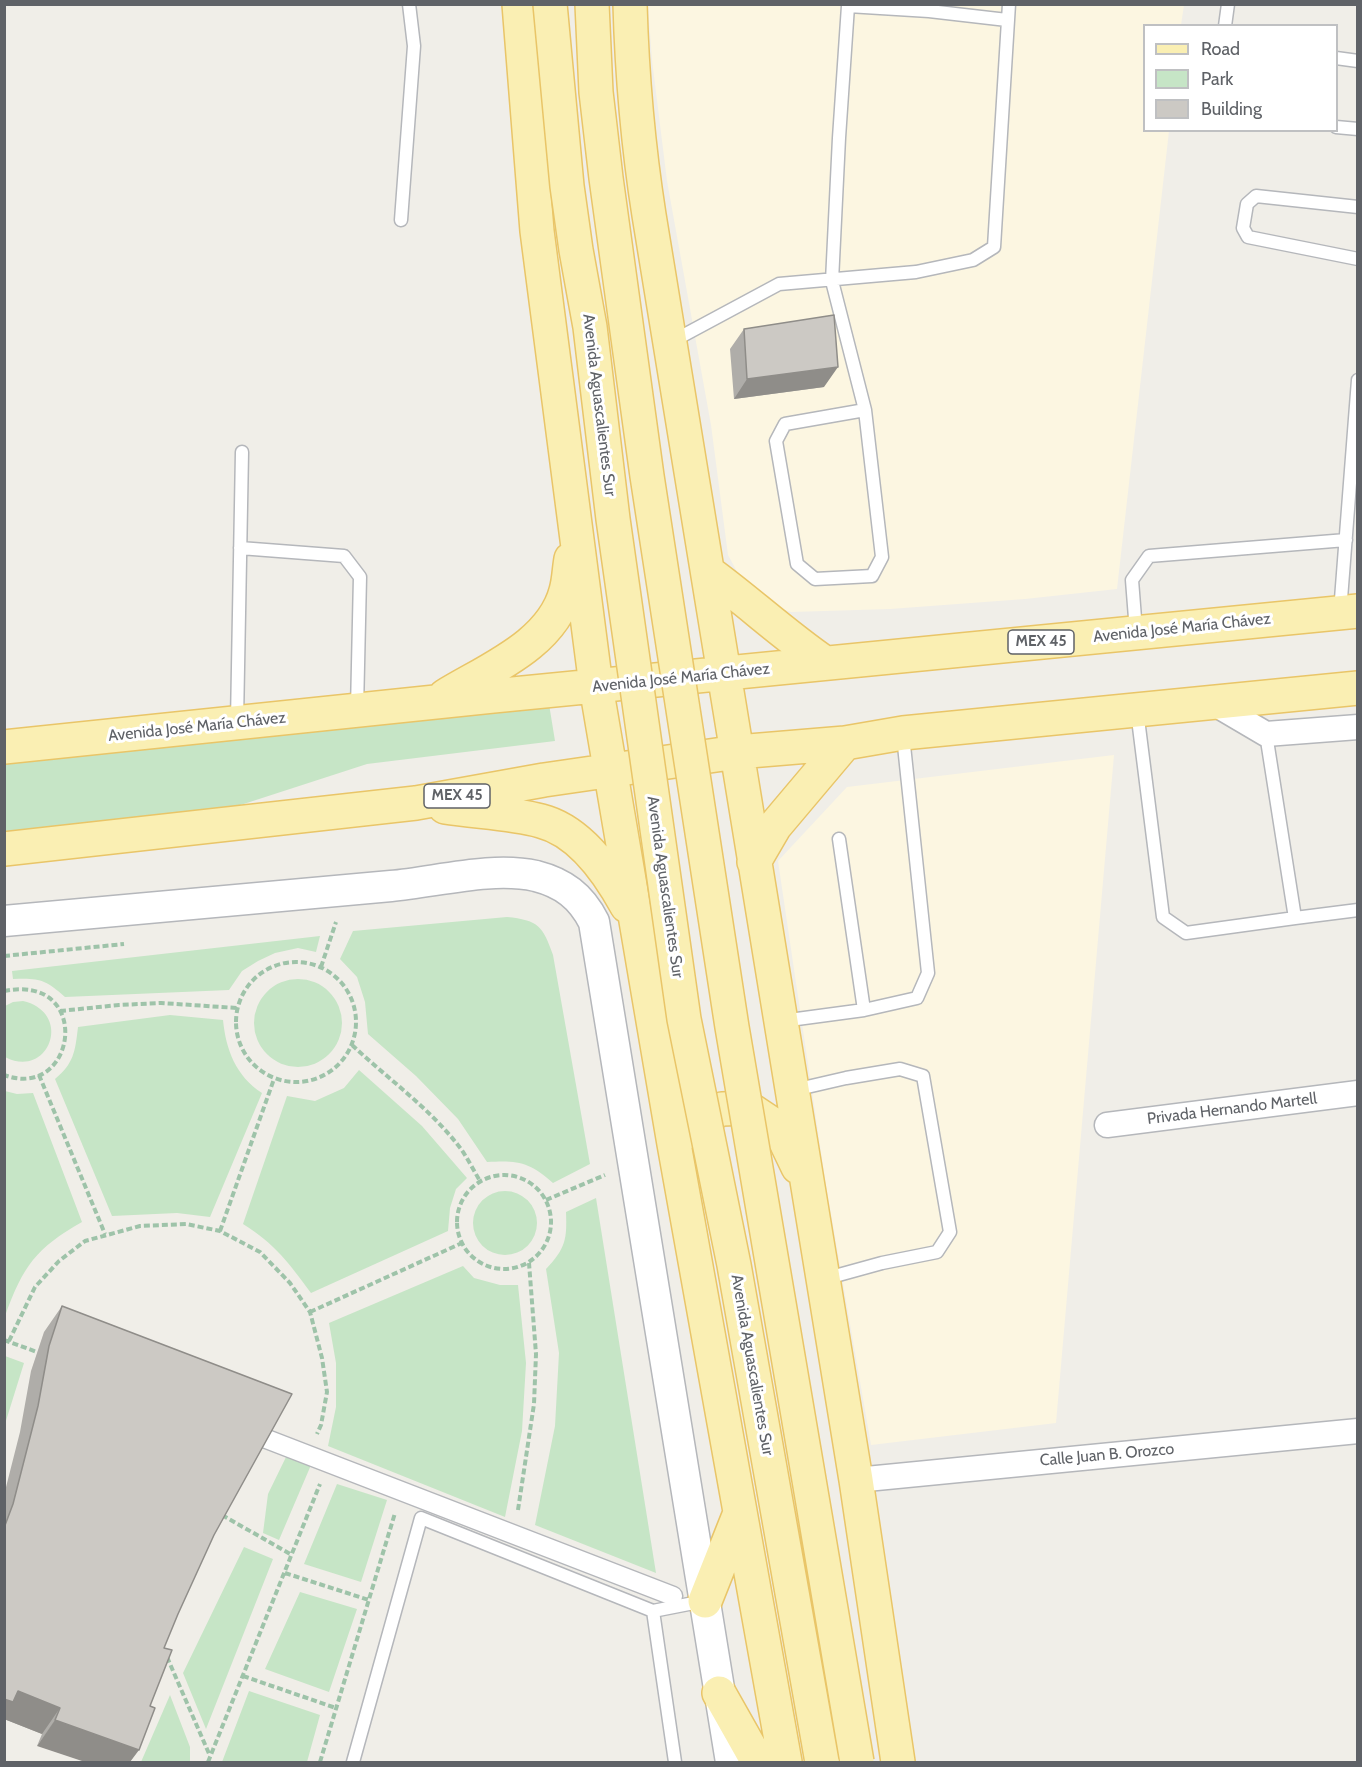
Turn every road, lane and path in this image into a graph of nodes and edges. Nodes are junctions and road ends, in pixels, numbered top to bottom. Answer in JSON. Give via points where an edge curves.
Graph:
{"nodes":[{"id":1,"x":409,"y":4,"type":"edge"},
{"id":2,"x":550,"y":4,"type":"edge"},
{"id":3,"x":592,"y":4,"type":"edge"},
{"id":4,"x":630,"y":4,"type":"edge"},
{"id":5,"x":1008,"y":4,"type":"edge"},
{"id":6,"x":1228,"y":4,"type":"edge"},
{"id":7,"x":519,"y":5,"type":"edge"},
{"id":8,"x":1007,"y":20,"type":"junction"},
{"id":9,"x":1225,"y":24,"type":"edge"},
{"id":10,"x":1338,"y":58,"type":"edge"},
{"id":11,"x":1358,"y":61,"type":"edge"},
{"id":12,"x":633,"y":77,"type":"junction"},
{"id":13,"x":525,"y":79,"type":"junction"},
{"id":14,"x":1338,"y":127,"type":"edge"},
{"id":15,"x":1358,"y":129,"type":"edge"},
{"id":16,"x":1358,"y":207,"type":"edge"},
{"id":17,"x":401,"y":220,"type":"dead end"},
{"id":18,"x":1358,"y":259,"type":"edge"},
{"id":19,"x":832,"y":280,"type":"junction"},
{"id":20,"x":670,"y":343,"type":"junction"},
{"id":21,"x":1358,"y":380,"type":"edge"},
{"id":22,"x":865,"y":410,"type":"junction"},
{"id":23,"x":242,"y":452,"type":"dead end"},
{"id":24,"x":576,"y":528,"type":"junction"},
{"id":25,"x":1346,"y":540,"type":"junction"},
{"id":26,"x":240,"y":548,"type":"junction"},
{"id":27,"x":708,"y":572,"type":"junction"},
{"id":28,"x":1349,"y":612,"type":"edge"},
{"id":29,"x":1136,"y":633,"type":"junction"},
{"id":30,"x":825,"y":663,"type":"junction"},
{"id":31,"x":724,"y":674,"type":"junction"},
{"id":32,"x":596,"y":686,"type":"junction"},
{"id":33,"x":1358,"y":688,"type":"edge"},
{"id":34,"x":435,"y":702,"type":"junction"},
{"id":35,"x":1215,"y":704,"type":"junction"},
{"id":36,"x":357,"y":710,"type":"junction"},
{"id":37,"x":1137,"y":711,"type":"junction"},
{"id":38,"x":237,"y":723,"type":"junction"},
{"id":39,"x":1358,"y":727,"type":"edge"},
{"id":40,"x":903,"y":733,"type":"junction"},
{"id":41,"x":1266,"y":734,"type":"junction"},
{"id":42,"x":845,"y":743,"type":"junction"},
{"id":43,"x":4,"y":747,"type":"edge"},
{"id":44,"x":737,"y":752,"type":"junction"},
{"id":45,"x":609,"y":771,"type":"junction"},
{"id":46,"x":416,"y":803,"type":"junction"},
{"id":47,"x":838,"y":839,"type":"dead end"},
{"id":48,"x":4,"y":849,"type":"edge"},
{"id":49,"x":754,"y":862,"type":"junction"},
{"id":50,"x":331,"y":891,"type":"junction"},
{"id":51,"x":1358,"y":910,"type":"edge"},
{"id":52,"x":1295,"y":918,"type":"junction"},
{"id":53,"x":4,"y":921,"type":"edge"},
{"id":54,"x":348,"y":921,"type":"dead end"},
{"id":55,"x":336,"y":923,"type":"junction"},
{"id":56,"x":324,"y":924,"type":"dead end"},
{"id":57,"x":638,"y":935,"type":"junction"},
{"id":58,"x":135,"y":943,"type":"dead end"},
{"id":59,"x":4,"y":956,"type":"edge"},
{"id":60,"x":321,"y":967,"type":"junction"},
{"id":61,"x":4,"y":991,"type":"edge"},
{"id":62,"x":237,"y":1008,"type":"junction"},
{"id":63,"x":864,"y":1010,"type":"junction"},
{"id":64,"x":60,"y":1011,"type":"junction"},
{"id":65,"x":781,"y":1021,"type":"junction"},
{"id":66,"x":352,"y":1045,"type":"junction"},
{"id":67,"x":4,"y":1075,"type":"edge"},
{"id":68,"x":39,"y":1075,"type":"junction"},
{"id":69,"x":274,"y":1079,"type":"junction"},
{"id":70,"x":793,"y":1091,"type":"junction"},
{"id":71,"x":1358,"y":1093,"type":"edge"},
{"id":72,"x":1107,"y":1125,"type":"dead end"},
{"id":73,"x":674,"y":1144,"type":"junction"},
{"id":74,"x":603,"y":1164,"type":"dead end"},
{"id":75,"x":634,"y":1164,"type":"junction"},
{"id":76,"x":604,"y":1176,"type":"junction"},
{"id":77,"x":480,"y":1181,"type":"junction"},
{"id":78,"x":808,"y":1187,"type":"junction"},
{"id":79,"x":546,"y":1200,"type":"junction"},
{"id":80,"x":220,"y":1231,"type":"junction"},
{"id":81,"x":105,"y":1234,"type":"junction"},
{"id":82,"x":462,"y":1243,"type":"junction"},
{"id":83,"x":529,"y":1263,"type":"junction"},
{"id":84,"x":823,"y":1279,"type":"junction"},
{"id":85,"x":310,"y":1312,"type":"junction"},
{"id":86,"x":7,"y":1341,"type":"edge"},
{"id":87,"x":37,"y":1352,"type":"dead end"},
{"id":88,"x":1358,"y":1431,"type":"edge"},
{"id":89,"x":264,"y":1438,"type":"edge"},
{"id":90,"x":308,"y":1456,"type":"junction"},
{"id":91,"x":328,"y":1464,"type":"junction"},
{"id":92,"x":856,"y":1479,"type":"junction"},
{"id":93,"x":401,"y":1492,"type":"junction"},
{"id":94,"x":740,"y":1513,"type":"junction"},
{"id":95,"x":222,"y":1514,"type":"edge"},
{"id":96,"x":514,"y":1535,"type":"junction"},
{"id":97,"x":292,"y":1555,"type":"junction"},
{"id":98,"x":285,"y":1573,"type":"junction"},
{"id":99,"x":673,"y":1596,"type":"dead end"},
{"id":100,"x":369,"y":1600,"type":"junction"},
{"id":101,"x":705,"y":1601,"type":"junction"},
{"id":102,"x":653,"y":1611,"type":"junction"},
{"id":103,"x":165,"y":1650,"type":"edge"},
{"id":104,"x":243,"y":1676,"type":"junction"},
{"id":105,"x":719,"y":1693,"type":"junction"},
{"id":106,"x":336,"y":1708,"type":"junction"},
{"id":107,"x":210,"y":1756,"type":"junction"},
{"id":108,"x":208,"y":1762,"type":"edge"},
{"id":109,"x":320,"y":1762,"type":"edge"},
{"id":110,"x":353,"y":1762,"type":"edge"},
{"id":111,"x":675,"y":1762,"type":"edge"},
{"id":112,"x":731,"y":1762,"type":"edge"},
{"id":113,"x":758,"y":1762,"type":"edge"},
{"id":114,"x":785,"y":1762,"type":"edge"},
{"id":115,"x":822,"y":1762,"type":"edge"},
{"id":116,"x":857,"y":1762,"type":"edge"},
{"id":117,"x":898,"y":1762,"type":"edge"}],
"edges":[{"from":1,"to":17,"type":"lane","via":[[414,46]]},
{"from":2,"to":115,"type":"main road","name":"Avenida Aguascalientes Sur","bridge":true,"via":[[567,186],[590,327],[613,519],[683,1008],[734,1265]]},
{"from":3,"to":116,"type":"main road","bridge":true,"via":[[596,92],[606,178],[647,476],[732,1028]]},
{"from":4,"to":12,"type":"main road"},
{"from":5,"to":8,"type":"lane"},
{"from":6,"to":9,"type":"lane"},
{"from":7,"to":13,"type":"main road","name":"Avenida Aguascalientes Sur"},
{"from":8,"to":19,"type":"lane","via":[[994,247],[974,260],[916,272]]},
{"from":8,"to":19,"type":"lane","via":[[848,6]]},
{"from":10,"to":11,"type":"lane"},
{"from":12,"to":13,"type":"main road","via":[[629,64],[613,44],[595,35],[575,32],[543,47],[529,65]]},
{"from":12,"to":20,"type":"main road","via":[[640,156]]},
{"from":13,"to":24,"type":"main road","name":"Avenida Aguascalientes Sur","via":[[537,231]]},
{"from":14,"to":15,"type":"lane"},
{"from":16,"to":18,"type":"lane","via":[[1256,196],[1247,204],[1243,228],[1248,237]]},
{"from":19,"to":20,"type":"lane","via":[[779,284]]},
{"from":19,"to":22,"type":"lane"},
{"from":20,"to":27,"type":"main road"},
{"from":21,"to":25,"type":"lane"},
{"from":22,"to":22,"type":"lane","via":[[882,557],[872,576],[815,579],[797,564],[776,441],[785,424]]},
{"from":23,"to":26,"type":"lane"},
{"from":24,"to":32,"type":"main road","name":"Avenida Aguascalientes Sur"},
{"from":24,"to":34,"type":"main road","via":[[566,593],[547,627],[519,654]]},
{"from":25,"to":28,"type":"lane"},
{"from":25,"to":29,"type":"lane","via":[[1149,556],[1132,579]]},
{"from":26,"to":36,"type":"lane","via":[[344,556],[360,578]]},
{"from":26,"to":38,"type":"lane"},
{"from":27,"to":30,"type":"main road"},
{"from":27,"to":31,"type":"main road"},
{"from":28,"to":29,"type":"main road","name":"Avenida José María Chávez","number":"MEX 45"},
{"from":29,"to":30,"type":"main road","name":"Avenida José María Chávez","number":"MEX 45"},
{"from":30,"to":31,"type":"main road","name":"Avenida José María Chávez","number":"MEX 45"},
{"from":31,"to":32,"type":"main road","name":"Avenida José María Chávez","number":"MEX 45"},
{"from":31,"to":44,"type":"main road"},
{"from":32,"to":34,"type":"main road","name":"Avenida José María Chávez","number":"MEX 45"},
{"from":32,"to":45,"type":"main road","name":"Avenida Aguascalientes Sur"},
{"from":33,"to":35,"type":"main road","number":"MEX 45"},
{"from":34,"to":36,"type":"main road","name":"Avenida José María Chávez","number":"MEX 45"},
{"from":35,"to":37,"type":"main road","number":"MEX 45"},
{"from":35,"to":41,"type":"street"},
{"from":36,"to":38,"type":"main road","name":"Avenida José María Chávez","number":"MEX 45"},
{"from":37,"to":40,"type":"main road","number":"MEX 45"},
{"from":37,"to":52,"type":"lane","via":[[1163,917],[1186,933]]},
{"from":38,"to":43,"type":"main road","name":"Avenida José María Chávez","number":"MEX 45"},
{"from":39,"to":41,"type":"street"},
{"from":40,"to":42,"type":"main road","number":"MEX 45"},
{"from":40,"to":63,"type":"lane","via":[[928,973],[917,998]]},
{"from":41,"to":52,"type":"lane"},
{"from":42,"to":44,"type":"main road","number":"MEX 45"},
{"from":42,"to":49,"type":"main road","via":[[775,826]]},
{"from":44,"to":45,"type":"main road","number":"MEX 45"},
{"from":44,"to":49,"type":"main road"},
{"from":45,"to":46,"type":"main road","number":"MEX 45"},
{"from":45,"to":57,"type":"main road","name":"Avenida Aguascalientes Sur"},
{"from":46,"to":48,"type":"main road","number":"MEX 45"},
{"from":46,"to":57,"type":"main road","via":[[542,821],[562,831],[610,876]]},
{"from":47,"to":63,"type":"lane"},
{"from":49,"to":65,"type":"main road"},
{"from":50,"to":53,"type":"street"},
{"from":50,"to":55,"type":"path"},
{"from":50,"to":75,"type":"street","via":[[483,873],[536,876],[568,889],[586,906],[594,922]]},
{"from":51,"to":52,"type":"lane"},
{"from":54,"to":55,"type":"path"},
{"from":55,"to":56,"type":"path"},
{"from":55,"to":60,"type":"path"},
{"from":57,"to":73,"type":"main road","name":"Avenida Aguascalientes Sur"},
{"from":58,"to":59,"type":"path"},
{"from":60,"to":62,"type":"path","via":[[288,962],[269,968],[253,980]]},
{"from":60,"to":66,"type":"path","via":[[349,991],[356,1012]]},
{"from":61,"to":64,"type":"path","via":[[35,990],[50,998]]},
{"from":62,"to":64,"type":"path","via":[[160,1003]]},
{"from":62,"to":69,"type":"path","via":[[236,1032],[243,1051],[256,1068]]},
{"from":63,"to":65,"type":"lane"},
{"from":64,"to":68,"type":"path","via":[[65,1044],[59,1059]]},
{"from":65,"to":70,"type":"main road"},
{"from":66,"to":69,"type":"path","via":[[335,1068],[310,1082]]},
{"from":66,"to":77,"type":"path","via":[[432,1116],[461,1149]]},
{"from":67,"to":68,"type":"path"},
{"from":68,"to":81,"type":"path"},
{"from":69,"to":80,"type":"path"},
{"from":70,"to":78,"type":"main road"},
{"from":70,"to":84,"type":"lane","via":[[900,1069],[923,1076],[950,1232],[937,1252]]},
{"from":71,"to":72,"type":"street","name":"Privada Hernando Martell"},
{"from":73,"to":78,"type":"main road","via":[[697,1119],[722,1108],[748,1108],[769,1122],[785,1140]]},
{"from":73,"to":94,"type":"main road","name":"Avenida Aguascalientes Sur"},
{"from":74,"to":76,"type":"path"},
{"from":75,"to":76,"type":"path"},
{"from":75,"to":101,"type":"street"},
{"from":76,"to":79,"type":"path"},
{"from":77,"to":79,"type":"path","via":[[502,1175],[518,1177],[533,1184]]},
{"from":77,"to":82,"type":"path","via":[[460,1206],[457,1222]]},
{"from":78,"to":84,"type":"main road"},
{"from":79,"to":83,"type":"path","via":[[551,1231],[544,1247]]},
{"from":80,"to":81,"type":"path","via":[[186,1224],[140,1226]]},
{"from":80,"to":85,"type":"path","via":[[260,1252],[290,1283]]},
{"from":81,"to":86,"type":"path","via":[[85,1241],[35,1287]]},
{"from":82,"to":83,"type":"path","via":[[472,1257],[486,1266],[503,1270]]},
{"from":82,"to":85,"type":"path"},
{"from":83,"to":96,"type":"path","via":[[536,1354],[534,1404]]},
{"from":84,"to":92,"type":"main road"},
{"from":85,"to":90,"type":"path","via":[[327,1392],[321,1425]]},
{"from":86,"to":87,"type":"path"},
{"from":88,"to":92,"type":"street","name":"Calle Juan B. Orozco"},
{"from":89,"to":90,"type":"street"},
{"from":90,"to":91,"type":"street"},
{"from":91,"to":93,"type":"street"},
{"from":91,"to":97,"type":"path"},
{"from":92,"to":117,"type":"main road"},
{"from":93,"to":96,"type":"street"},
{"from":93,"to":100,"type":"path"},
{"from":94,"to":101,"type":"main road"},
{"from":94,"to":114,"type":"main road","name":"Avenida Aguascalientes Sur"},
{"from":95,"to":97,"type":"path"},
{"from":96,"to":99,"type":"street"},
{"from":97,"to":98,"type":"path"},
{"from":98,"to":100,"type":"path"},
{"from":98,"to":104,"type":"path"},
{"from":100,"to":106,"type":"path"},
{"from":101,"to":102,"type":"lane"},
{"from":101,"to":105,"type":"street"},
{"from":102,"to":110,"type":"lane","via":[[421,1518]]},
{"from":102,"to":111,"type":"lane"},
{"from":103,"to":107,"type":"path"},
{"from":104,"to":106,"type":"path"},
{"from":104,"to":107,"type":"path"},
{"from":105,"to":112,"type":"street"},
{"from":105,"to":113,"type":"main road"},
{"from":106,"to":109,"type":"path"},
{"from":107,"to":108,"type":"path"}]}
